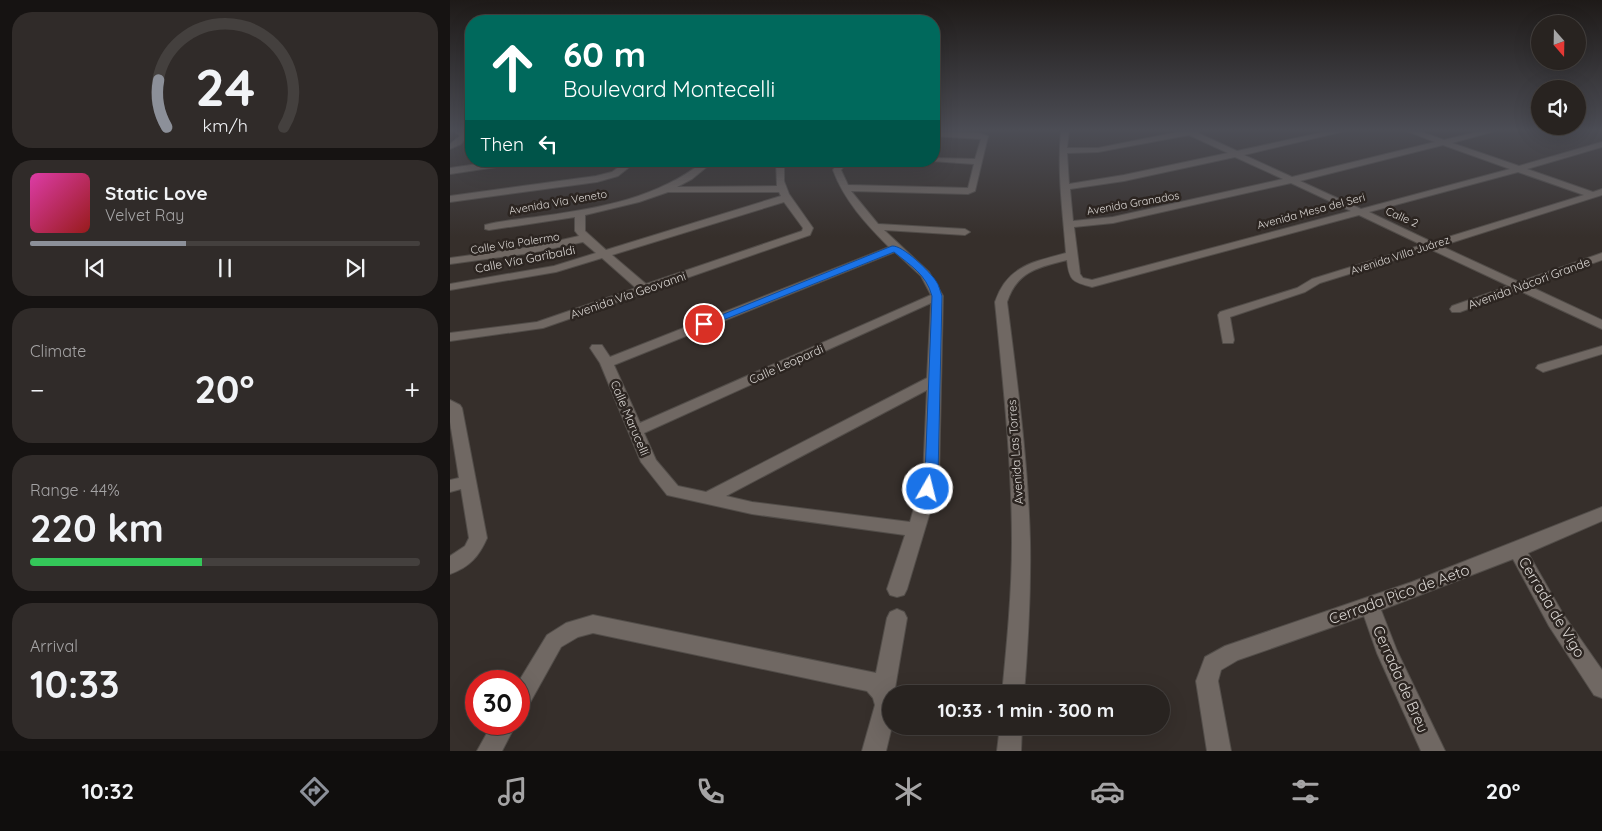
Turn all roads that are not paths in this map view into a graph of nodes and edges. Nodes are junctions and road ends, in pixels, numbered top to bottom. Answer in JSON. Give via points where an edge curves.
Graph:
{"nodes":[{"id":1,"x":462,"y":166,"type":"edge"},
{"id":2,"x":978,"y":166,"type":"edge"},
{"id":3,"x":1064,"y":166,"type":"edge"},
{"id":4,"x":1180,"y":166,"type":"edge"},
{"id":5,"x":1264,"y":166,"type":"edge"},
{"id":6,"x":1350,"y":166,"type":"edge"},
{"id":7,"x":1512,"y":166,"type":"edge"},
{"id":8,"x":1525,"y":166,"type":"edge"},
{"id":9,"x":472,"y":167,"type":"edge"},
{"id":10,"x":625,"y":167,"type":"edge"},
{"id":11,"x":703,"y":167,"type":"edge"},
{"id":12,"x":780,"y":167,"type":"edge"},
{"id":13,"x":839,"y":167,"type":"edge"},
{"id":14,"x":1518,"y":168,"type":"junction"},
{"id":15,"x":450,"y":170,"type":"edge"},
{"id":16,"x":1294,"y":180,"type":"junction"},
{"id":17,"x":1065,"y":187,"type":"junction"},
{"id":18,"x":844,"y":188,"type":"junction"},
{"id":19,"x":667,"y":190,"type":"junction"},
{"id":20,"x":785,"y":194,"type":"junction"},
{"id":21,"x":1599,"y":195,"type":"edge"},
{"id":22,"x":450,"y":199,"type":"edge"},
{"id":23,"x":1358,"y":210,"type":"junction"},
{"id":24,"x":580,"y":213,"type":"junction"},
{"id":25,"x":1070,"y":224,"type":"junction"},
{"id":26,"x":489,"y":227,"type":"dead end"},
{"id":27,"x":876,"y":227,"type":"junction"},
{"id":28,"x":965,"y":232,"type":"dead end"},
{"id":29,"x":582,"y":234,"type":"junction"},
{"id":30,"x":1432,"y":244,"type":"junction"},
{"id":31,"x":896,"y":248,"type":"junction"},
{"id":32,"x":450,"y":253,"type":"edge"},
{"id":33,"x":605,"y":255,"type":"junction"},
{"id":34,"x":1072,"y":255,"type":"junction"},
{"id":35,"x":1602,"y":256,"type":"edge"},
{"id":36,"x":450,"y":261,"type":"edge"},
{"id":37,"x":1521,"y":286,"type":"junction"},
{"id":38,"x":450,"y":287,"type":"edge"},
{"id":39,"x":645,"y":289,"type":"junction"},
{"id":40,"x":937,"y":296,"type":"junction"},
{"id":41,"x":1456,"y":309,"type":"dead end"},
{"id":42,"x":1602,"y":324,"type":"edge"},
{"id":43,"x":450,"y":337,"type":"edge"},
{"id":44,"x":1228,"y":340,"type":"dead end"},
{"id":45,"x":597,"y":348,"type":"dead end"},
{"id":46,"x":1602,"y":350,"type":"edge"},
{"id":47,"x":607,"y":363,"type":"junction"},
{"id":48,"x":1543,"y":368,"type":"dead end"},
{"id":49,"x":935,"y":380,"type":"junction"},
{"id":50,"x":452,"y":406,"type":"edge"},
{"id":51,"x":636,"y":432,"type":"junction"},
{"id":52,"x":468,"y":482,"type":"junction"},
{"id":53,"x":450,"y":486,"type":"edge"},
{"id":54,"x":707,"y":499,"type":"junction"},
{"id":55,"x":1602,"y":514,"type":"edge"},
{"id":56,"x":915,"y":530,"type":"junction"},
{"id":57,"x":1518,"y":550,"type":"junction"},
{"id":58,"x":454,"y":564,"type":"edge"},
{"id":59,"x":898,"y":589,"type":"dead end"},
{"id":60,"x":1370,"y":606,"type":"junction"},
{"id":61,"x":897,"y":618,"type":"dead end"},
{"id":62,"x":530,"y":682,"type":"edge"},
{"id":63,"x":884,"y":685,"type":"edge"},
{"id":64,"x":1015,"y":685,"type":"edge"},
{"id":65,"x":1602,"y":688,"type":"edge"},
{"id":66,"x":882,"y":691,"type":"edge"},
{"id":67,"x":882,"y":720,"type":"edge"},
{"id":68,"x":498,"y":735,"type":"edge"},
{"id":69,"x":1010,"y":735,"type":"edge"},
{"id":70,"x":489,"y":751,"type":"edge"},
{"id":71,"x":874,"y":751,"type":"edge"},
{"id":72,"x":1009,"y":751,"type":"edge"},
{"id":73,"x":1219,"y":751,"type":"edge"},
{"id":74,"x":1433,"y":751,"type":"edge"}],
"edges":[{"from":1,"to":15,"type":"street"},
{"from":2,"to":18,"type":"street","via":[[972,189],[962,192]]},
{"from":3,"to":17,"type":"street"},
{"from":4,"to":17,"type":"street"},
{"from":5,"to":16,"type":"street","name":"Calle 2"},
{"from":6,"to":16,"type":"street","name":"Avenida Granados"},
{"from":7,"to":14,"type":"street"},
{"from":8,"to":14,"type":"street","name":"Avenida Mesa del Seri"},
{"from":9,"to":15,"type":"street"},
{"from":10,"to":22,"type":"street","via":[[615,174],[597,179]]},
{"from":11,"to":19,"type":"street","name":"Avenida Vía Veneto"},
{"from":12,"to":20,"type":"street"},
{"from":13,"to":18,"type":"street","via":[[837,170]]},
{"from":14,"to":21,"type":"street"},
{"from":14,"to":23,"type":"street","name":"Avenida Mesa del Seri"},
{"from":16,"to":23,"type":"street","name":"Calle 2"},
{"from":16,"to":25,"type":"street","name":"Avenida Granados","via":[[1112,220]]},
{"from":17,"to":25,"type":"street"},
{"from":18,"to":27,"type":"street"},
{"from":19,"to":20,"type":"street"},
{"from":19,"to":24,"type":"street","name":"Avenida Vía Veneto"},
{"from":20,"to":33,"type":"street","name":"Calle Vía Garibaldi"},
{"from":20,"to":39,"type":"street","name":"Avenida Vía Geovanni","via":[[808,230]]},
{"from":21,"to":30,"type":"street","name":"Avenida Villa Juárez"},
{"from":23,"to":30,"type":"street","name":"Calle 2"},
{"from":23,"to":34,"type":"street","name":"Avenida Mesa del Seri","via":[[1100,283],[1085,283],[1074,275]]},
{"from":24,"to":26,"type":"street","name":"Avenida Vía Veneto"},
{"from":24,"to":29,"type":"street"},
{"from":25,"to":34,"type":"street"},
{"from":27,"to":28,"type":"street"},
{"from":27,"to":31,"type":"street"},
{"from":29,"to":32,"type":"street","name":"Calle Vía Palermo"},
{"from":29,"to":33,"type":"street"},
{"from":29,"to":36,"type":"street","name":"Calle Vía Palermo","via":[[531,250]]},
{"from":30,"to":37,"type":"street","name":"Calle 2"},
{"from":30,"to":44,"type":"street","name":"Avenida Villa Juárez","via":[[1224,315]]},
{"from":31,"to":40,"type":"street","via":[[922,270],[933,283]]},
{"from":31,"to":47,"type":"street"},
{"from":33,"to":38,"type":"street","name":"Calle Vía Garibaldi","via":[[556,269]]},
{"from":33,"to":39,"type":"street"},
{"from":34,"to":64,"type":"street","name":"Avenida Las Torres","via":[[1022,271],[1004,289],[1001,302],[1014,415],[1021,540]]},
{"from":35,"to":37,"type":"street","name":"Avenida Nácori Grande"},
{"from":37,"to":41,"type":"street","name":"Avenida Nácori Grande"},
{"from":37,"to":42,"type":"street","name":"Calle 2"},
{"from":39,"to":43,"type":"street","name":"Avenida Vía Geovanni","via":[[539,325]]},
{"from":40,"to":49,"type":"street"},
{"from":40,"to":51,"type":"street","name":"Calle Leopardi"},
{"from":45,"to":47,"type":"street","name":"Calle Marucelli"},
{"from":46,"to":48,"type":"street"},
{"from":47,"to":51,"type":"street","name":"Calle Marucelli"},
{"from":49,"to":54,"type":"street"},
{"from":49,"to":56,"type":"street","via":[[932,476]]},
{"from":50,"to":52,"type":"street"},
{"from":51,"to":54,"type":"street","name":"Calle Marucelli","via":[[649,462],[673,491]]},
{"from":52,"to":53,"type":"street"},
{"from":52,"to":58,"type":"street","via":[[478,538],[472,551]]},
{"from":54,"to":56,"type":"street","name":"Calle Marucelli"},
{"from":55,"to":57,"type":"street","name":"Cerrada Pico de Aeto"},
{"from":56,"to":59,"type":"street"},
{"from":57,"to":60,"type":"street","name":"Cerrada Pico de Aeto"},
{"from":57,"to":65,"type":"street","name":"Cerrada de Vigo","via":[[1556,620]]},
{"from":60,"to":73,"type":"street","name":"Cerrada Pico de Aeto","via":[[1232,653],[1212,664],[1207,681]]},
{"from":60,"to":74,"type":"street","name":"Cerrada de Breu"},
{"from":61,"to":63,"type":"street"},
{"from":62,"to":66,"type":"street","via":[[554,641],[573,629],[593,624],[873,682]]},
{"from":67,"to":71,"type":"street"},
{"from":68,"to":70,"type":"street"},
{"from":69,"to":72,"type":"street"}]}
